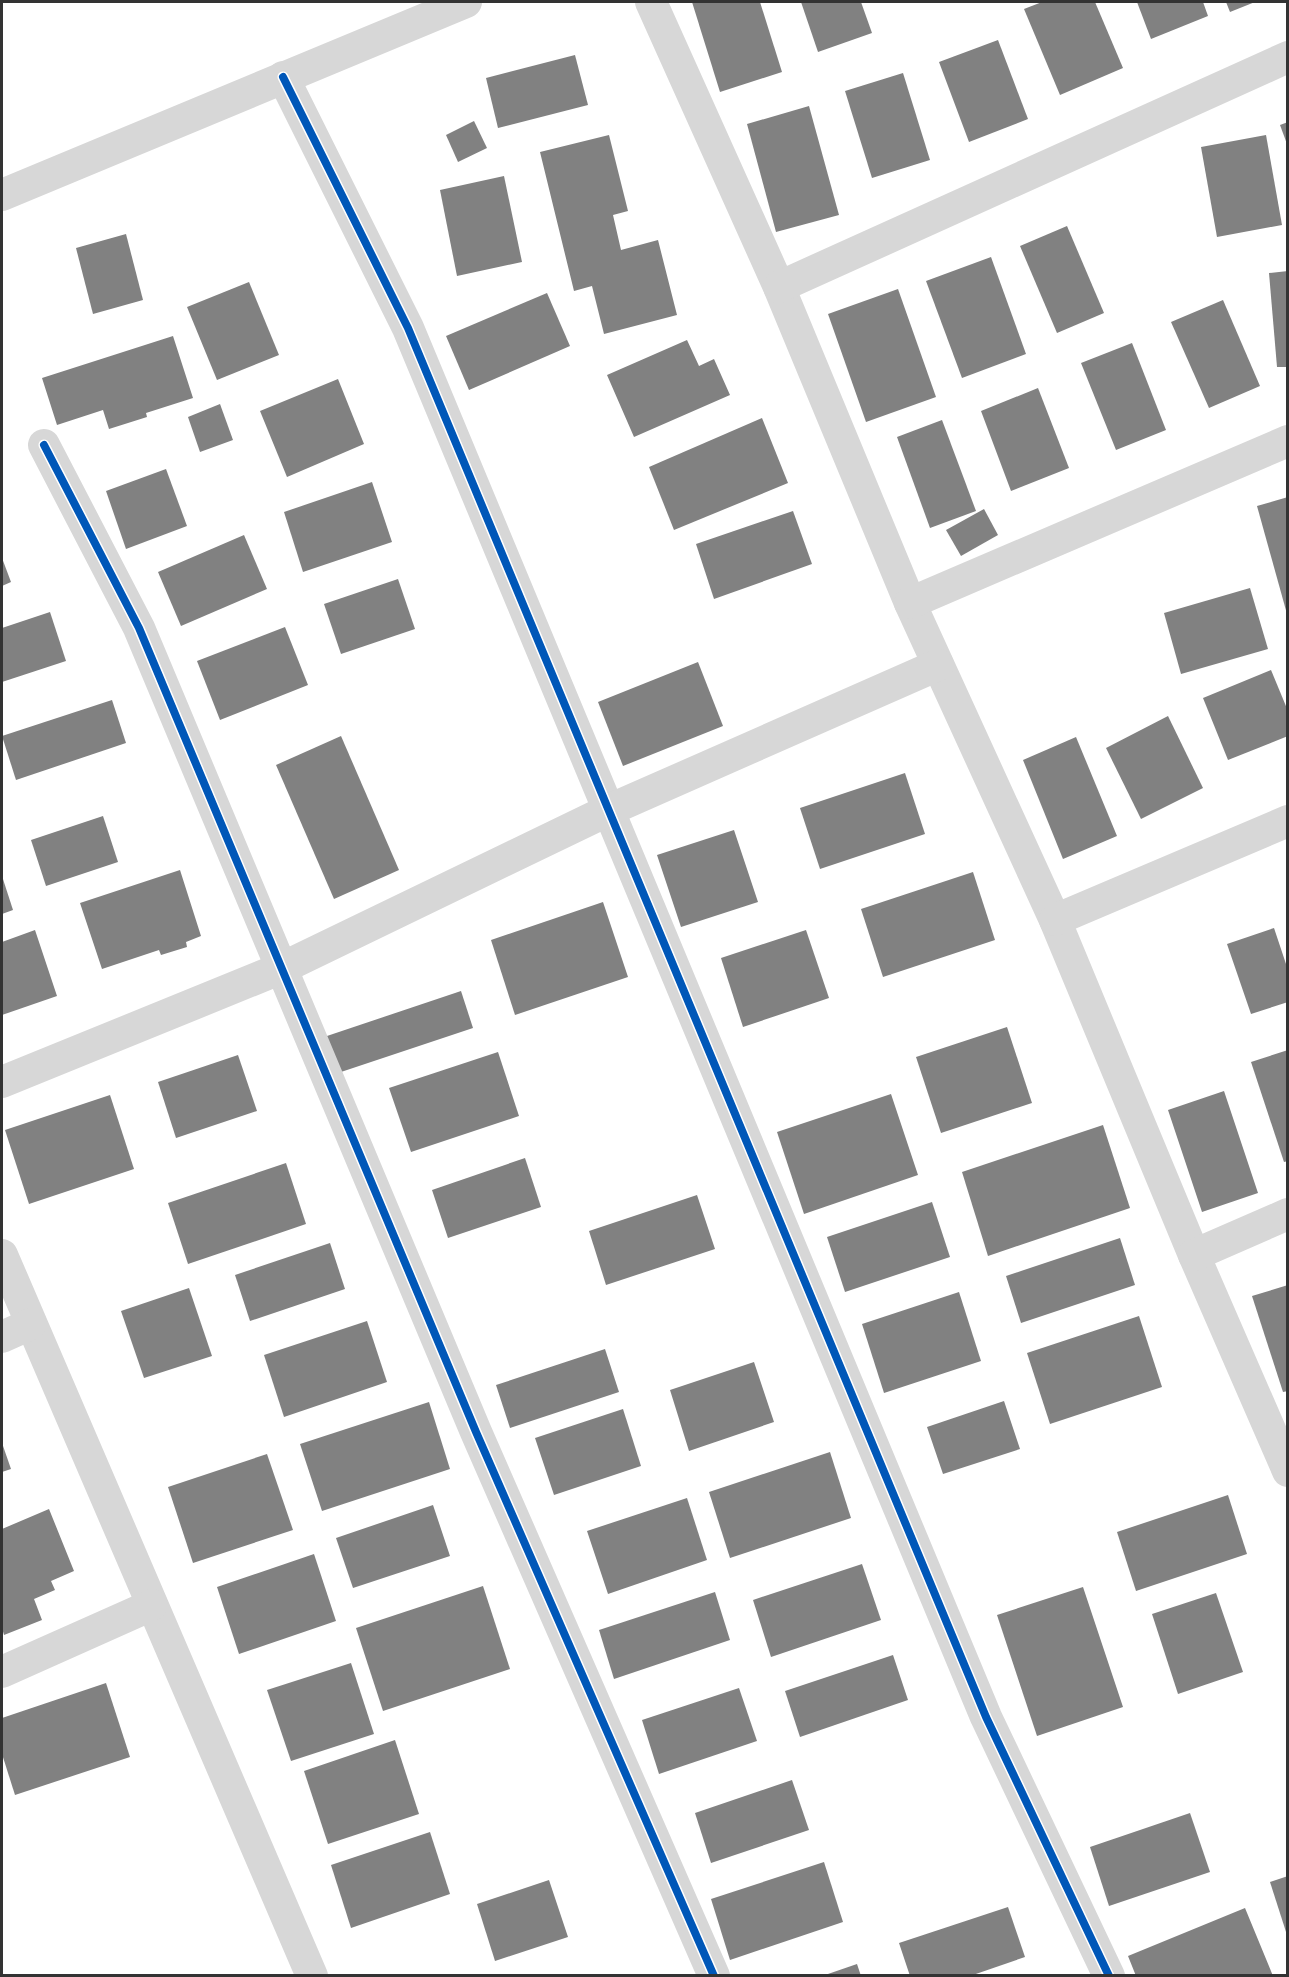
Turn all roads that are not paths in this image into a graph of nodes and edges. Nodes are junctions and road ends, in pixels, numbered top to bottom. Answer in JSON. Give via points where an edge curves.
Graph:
{"nodes":[{"id":1,"x":466,"y":2,"type":"edge"},
{"id":2,"x":651,"y":2,"type":"edge"},
{"id":3,"x":1287,"y":57,"type":"edge"},
{"id":4,"x":283,"y":78,"type":"junction"},
{"id":5,"x":2,"y":195,"type":"edge"},
{"id":6,"x":779,"y":287,"type":"junction"},
{"id":7,"x":1287,"y":441,"type":"edge"},
{"id":8,"x":44,"y":445,"type":"dead end"},
{"id":9,"x":910,"y":603,"type":"junction"},
{"id":10,"x":938,"y":665,"type":"junction"},
{"id":11,"x":609,"y":810,"type":"junction"},
{"id":12,"x":1287,"y":821,"type":"edge"},
{"id":13,"x":1054,"y":920,"type":"junction"},
{"id":14,"x":282,"y":968,"type":"junction"},
{"id":15,"x":2,"y":1082,"type":"edge"},
{"id":16,"x":1287,"y":1214,"type":"edge"},
{"id":17,"x":2,"y":1255,"type":"edge"},
{"id":18,"x":1194,"y":1255,"type":"junction"},
{"id":19,"x":31,"y":1324,"type":"junction"},
{"id":20,"x":2,"y":1337,"type":"edge"},
{"id":21,"x":1287,"y":1472,"type":"edge"},
{"id":22,"x":152,"y":1605,"type":"junction"},
{"id":23,"x":2,"y":1672,"type":"edge"},
{"id":24,"x":312,"y":1976,"type":"edge"},
{"id":25,"x":714,"y":1976,"type":"edge"},
{"id":26,"x":1109,"y":1976,"type":"edge"}],
"edges":[{"from":1,"to":4,"type":"street"},
{"from":2,"to":6,"type":"street"},
{"from":3,"to":6,"type":"street"},
{"from":4,"to":5,"type":"street"},
{"from":4,"to":11,"type":"street","via":[[408,328]]},
{"from":6,"to":9,"type":"street"},
{"from":7,"to":9,"type":"street"},
{"from":8,"to":14,"type":"street","via":[[139,628]]},
{"from":9,"to":10,"type":"street"},
{"from":10,"to":11,"type":"street"},
{"from":10,"to":13,"type":"street"},
{"from":11,"to":14,"type":"street"},
{"from":11,"to":26,"type":"street","via":[[986,1717]]},
{"from":12,"to":13,"type":"street"},
{"from":13,"to":18,"type":"street"},
{"from":14,"to":15,"type":"street"},
{"from":14,"to":25,"type":"street","via":[[476,1432]]},
{"from":16,"to":18,"type":"street"},
{"from":17,"to":19,"type":"street"},
{"from":18,"to":21,"type":"street"},
{"from":19,"to":20,"type":"street"},
{"from":19,"to":22,"type":"street"},
{"from":22,"to":23,"type":"street"},
{"from":22,"to":24,"type":"street"}]}
